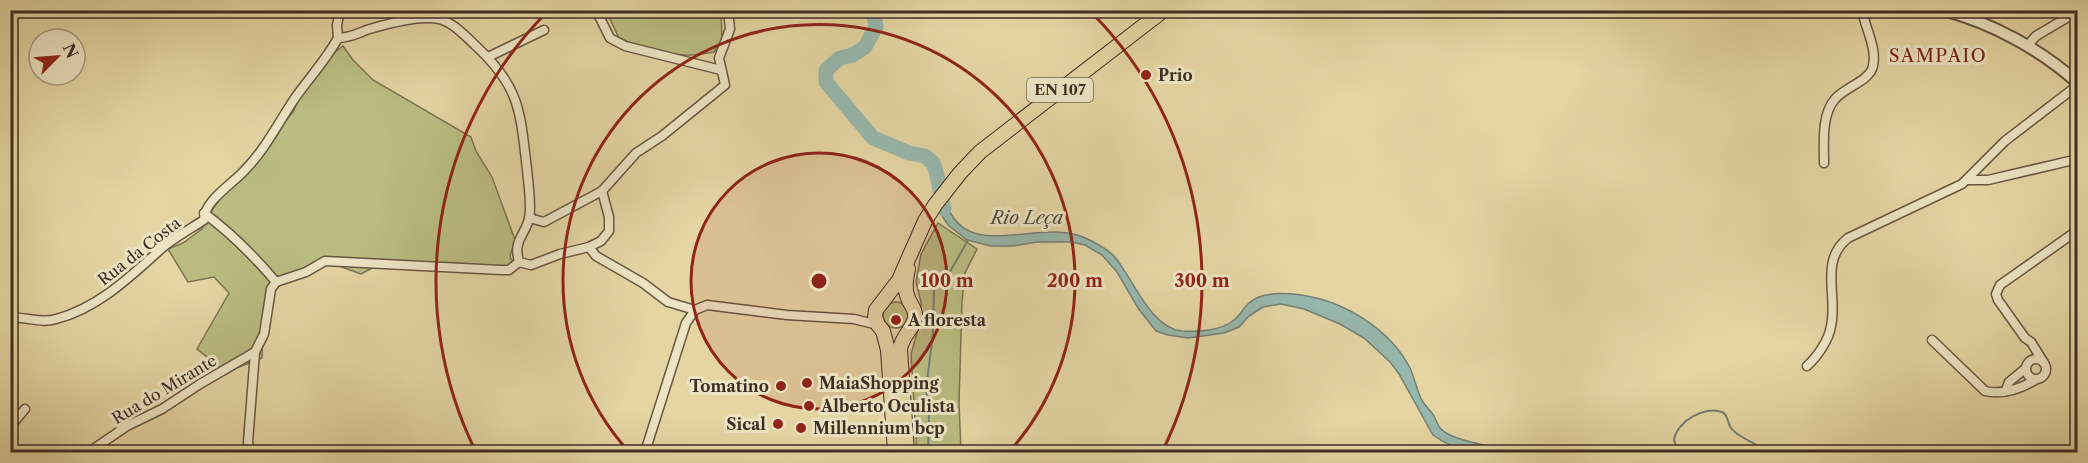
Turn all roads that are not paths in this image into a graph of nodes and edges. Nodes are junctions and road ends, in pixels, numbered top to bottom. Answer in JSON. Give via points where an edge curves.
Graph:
{"nodes":[{"id":1,"x":340,"y":10,"type":"edge"},
{"id":2,"x":596,"y":10,"type":"edge"},
{"id":3,"x":728,"y":10,"type":"edge"},
{"id":4,"x":1164,"y":10,"type":"edge"},
{"id":5,"x":1862,"y":10,"type":"edge"},
{"id":6,"x":1943,"y":10,"type":"edge"},
{"id":7,"x":2078,"y":11,"type":"edge"},
{"id":8,"x":544,"y":30,"type":"dead end"},
{"id":9,"x":338,"y":38,"type":"junction"},
{"id":10,"x":2027,"y":46,"type":"junction"},
{"id":11,"x":488,"y":57,"type":"junction"},
{"id":12,"x":722,"y":70,"type":"junction"},
{"id":13,"x":2078,"y":84,"type":"edge"},
{"id":14,"x":2078,"y":159,"type":"edge"},
{"id":15,"x":1824,"y":163,"type":"dead end"},
{"id":16,"x":1967,"y":180,"type":"junction"},
{"id":17,"x":602,"y":191,"type":"junction"},
{"id":18,"x":204,"y":213,"type":"junction"},
{"id":19,"x":529,"y":218,"type":"junction"},
{"id":20,"x":2078,"y":230,"type":"edge"},
{"id":21,"x":589,"y":247,"type":"junction"},
{"id":22,"x":910,"y":256,"type":"junction"},
{"id":23,"x":519,"y":262,"type":"junction"},
{"id":24,"x":276,"y":282,"type":"junction"},
{"id":25,"x":886,"y":297,"type":"junction"},
{"id":26,"x":908,"y":300,"type":"junction"},
{"id":27,"x":695,"y":310,"type":"junction"},
{"id":28,"x":10,"y":318,"type":"edge"},
{"id":29,"x":880,"y":328,"type":"junction"},
{"id":30,"x":905,"y":333,"type":"junction"},
{"id":31,"x":2025,"y":338,"type":"junction"},
{"id":32,"x":1932,"y":340,"type":"dead end"},
{"id":33,"x":255,"y":352,"type":"junction"},
{"id":34,"x":2044,"y":363,"type":"junction"},
{"id":35,"x":2028,"y":365,"type":"junction"},
{"id":36,"x":1807,"y":366,"type":"dead end"},
{"id":37,"x":2035,"y":380,"type":"junction"},
{"id":38,"x":2006,"y":390,"type":"junction"},
{"id":39,"x":25,"y":409,"type":"dead end"},
{"id":40,"x":10,"y":427,"type":"edge"},
{"id":41,"x":89,"y":453,"type":"edge"},
{"id":42,"x":250,"y":453,"type":"edge"},
{"id":43,"x":645,"y":453,"type":"edge"},
{"id":44,"x":894,"y":453,"type":"edge"},
{"id":45,"x":907,"y":453,"type":"edge"}],
"edges":[{"from":1,"to":9,"type":"street"},
{"from":2,"to":12,"type":"street","via":[[610,38],[625,46]]},
{"from":3,"to":12,"type":"street","via":[[730,29],[719,58]]},
{"from":4,"to":22,"type":"main road","number":"EN 107","via":[[999,136],[960,173],[925,221]]},
{"from":5,"to":15,"type":"street","via":[[1874,56],[1873,68],[1835,99],[1828,111]]},
{"from":6,"to":10,"type":"street"},
{"from":7,"to":10,"type":"street"},
{"from":8,"to":11,"type":"street"},
{"from":9,"to":11,"type":"street","via":[[352,38],[372,28],[430,17],[446,20]]},
{"from":9,"to":18,"type":"street","name":"Rua da Costa","via":[[266,144]]},
{"from":10,"to":13,"type":"street"},
{"from":11,"to":19,"type":"street","via":[[509,84],[518,104]]},
{"from":12,"to":17,"type":"street","via":[[724,85],[636,153]]},
{"from":13,"to":16,"type":"street","via":[[2005,141]]},
{"from":14,"to":16,"type":"street","via":[[1988,180]]},
{"from":16,"to":36,"type":"street","via":[[1841,244],[1830,273],[1831,328]]},
{"from":17,"to":19,"type":"street","via":[[544,222]]},
{"from":17,"to":21,"type":"street","via":[[609,231]]},
{"from":18,"to":24,"type":"street"},
{"from":18,"to":28,"type":"street","name":"Rua da Costa","via":[[204,220],[163,247],[137,272],[91,305],[42,322]]},
{"from":19,"to":23,"type":"street","via":[[518,242]]},
{"from":20,"to":31,"type":"street","via":[[2000,285],[1998,300]]},
{"from":21,"to":23,"type":"street","via":[[531,265]]},
{"from":21,"to":27,"type":"street","via":[[596,256],[668,302]]},
{"from":22,"to":25,"type":"main road","number":"EN 107"},
{"from":22,"to":26,"type":"main road","number":"EN 107"},
{"from":23,"to":24,"type":"street","via":[[509,270],[501,270],[325,261]]},
{"from":24,"to":33,"type":"street","via":[[271,289],[264,334]]},
{"from":25,"to":26,"type":"main road","via":[[901,296]]},
{"from":25,"to":29,"type":"main road","number":"EN 107","via":[[876,310]]},
{"from":26,"to":30,"type":"main road","number":"EN 107","via":[[916,313]]},
{"from":27,"to":29,"type":"street","via":[[707,304],[860,320]]},
{"from":27,"to":43,"type":"street","via":[[686,323]]},
{"from":29,"to":30,"type":"main road","via":[[890,335]]},
{"from":29,"to":44,"type":"main road","number":"EN 107","via":[[888,350]]},
{"from":30,"to":45,"type":"main road","number":"EN 107","via":[[900,349]]},
{"from":31,"to":34,"type":"street"},
{"from":31,"to":35,"type":"street"},
{"from":32,"to":38,"type":"street","via":[[1985,391],[1996,394]]},
{"from":33,"to":41,"type":"street","name":"Rua do Mirante"},
{"from":33,"to":42,"type":"street"},
{"from":34,"to":35,"type":"street","via":[[2039,359]]},
{"from":34,"to":37,"type":"street","via":[[2046,373]]},
{"from":35,"to":37,"type":"street","via":[[2027,375]]},
{"from":35,"to":38,"type":"street","via":[[2009,382]]},
{"from":37,"to":38,"type":"street"},
{"from":39,"to":40,"type":"street"}]}
